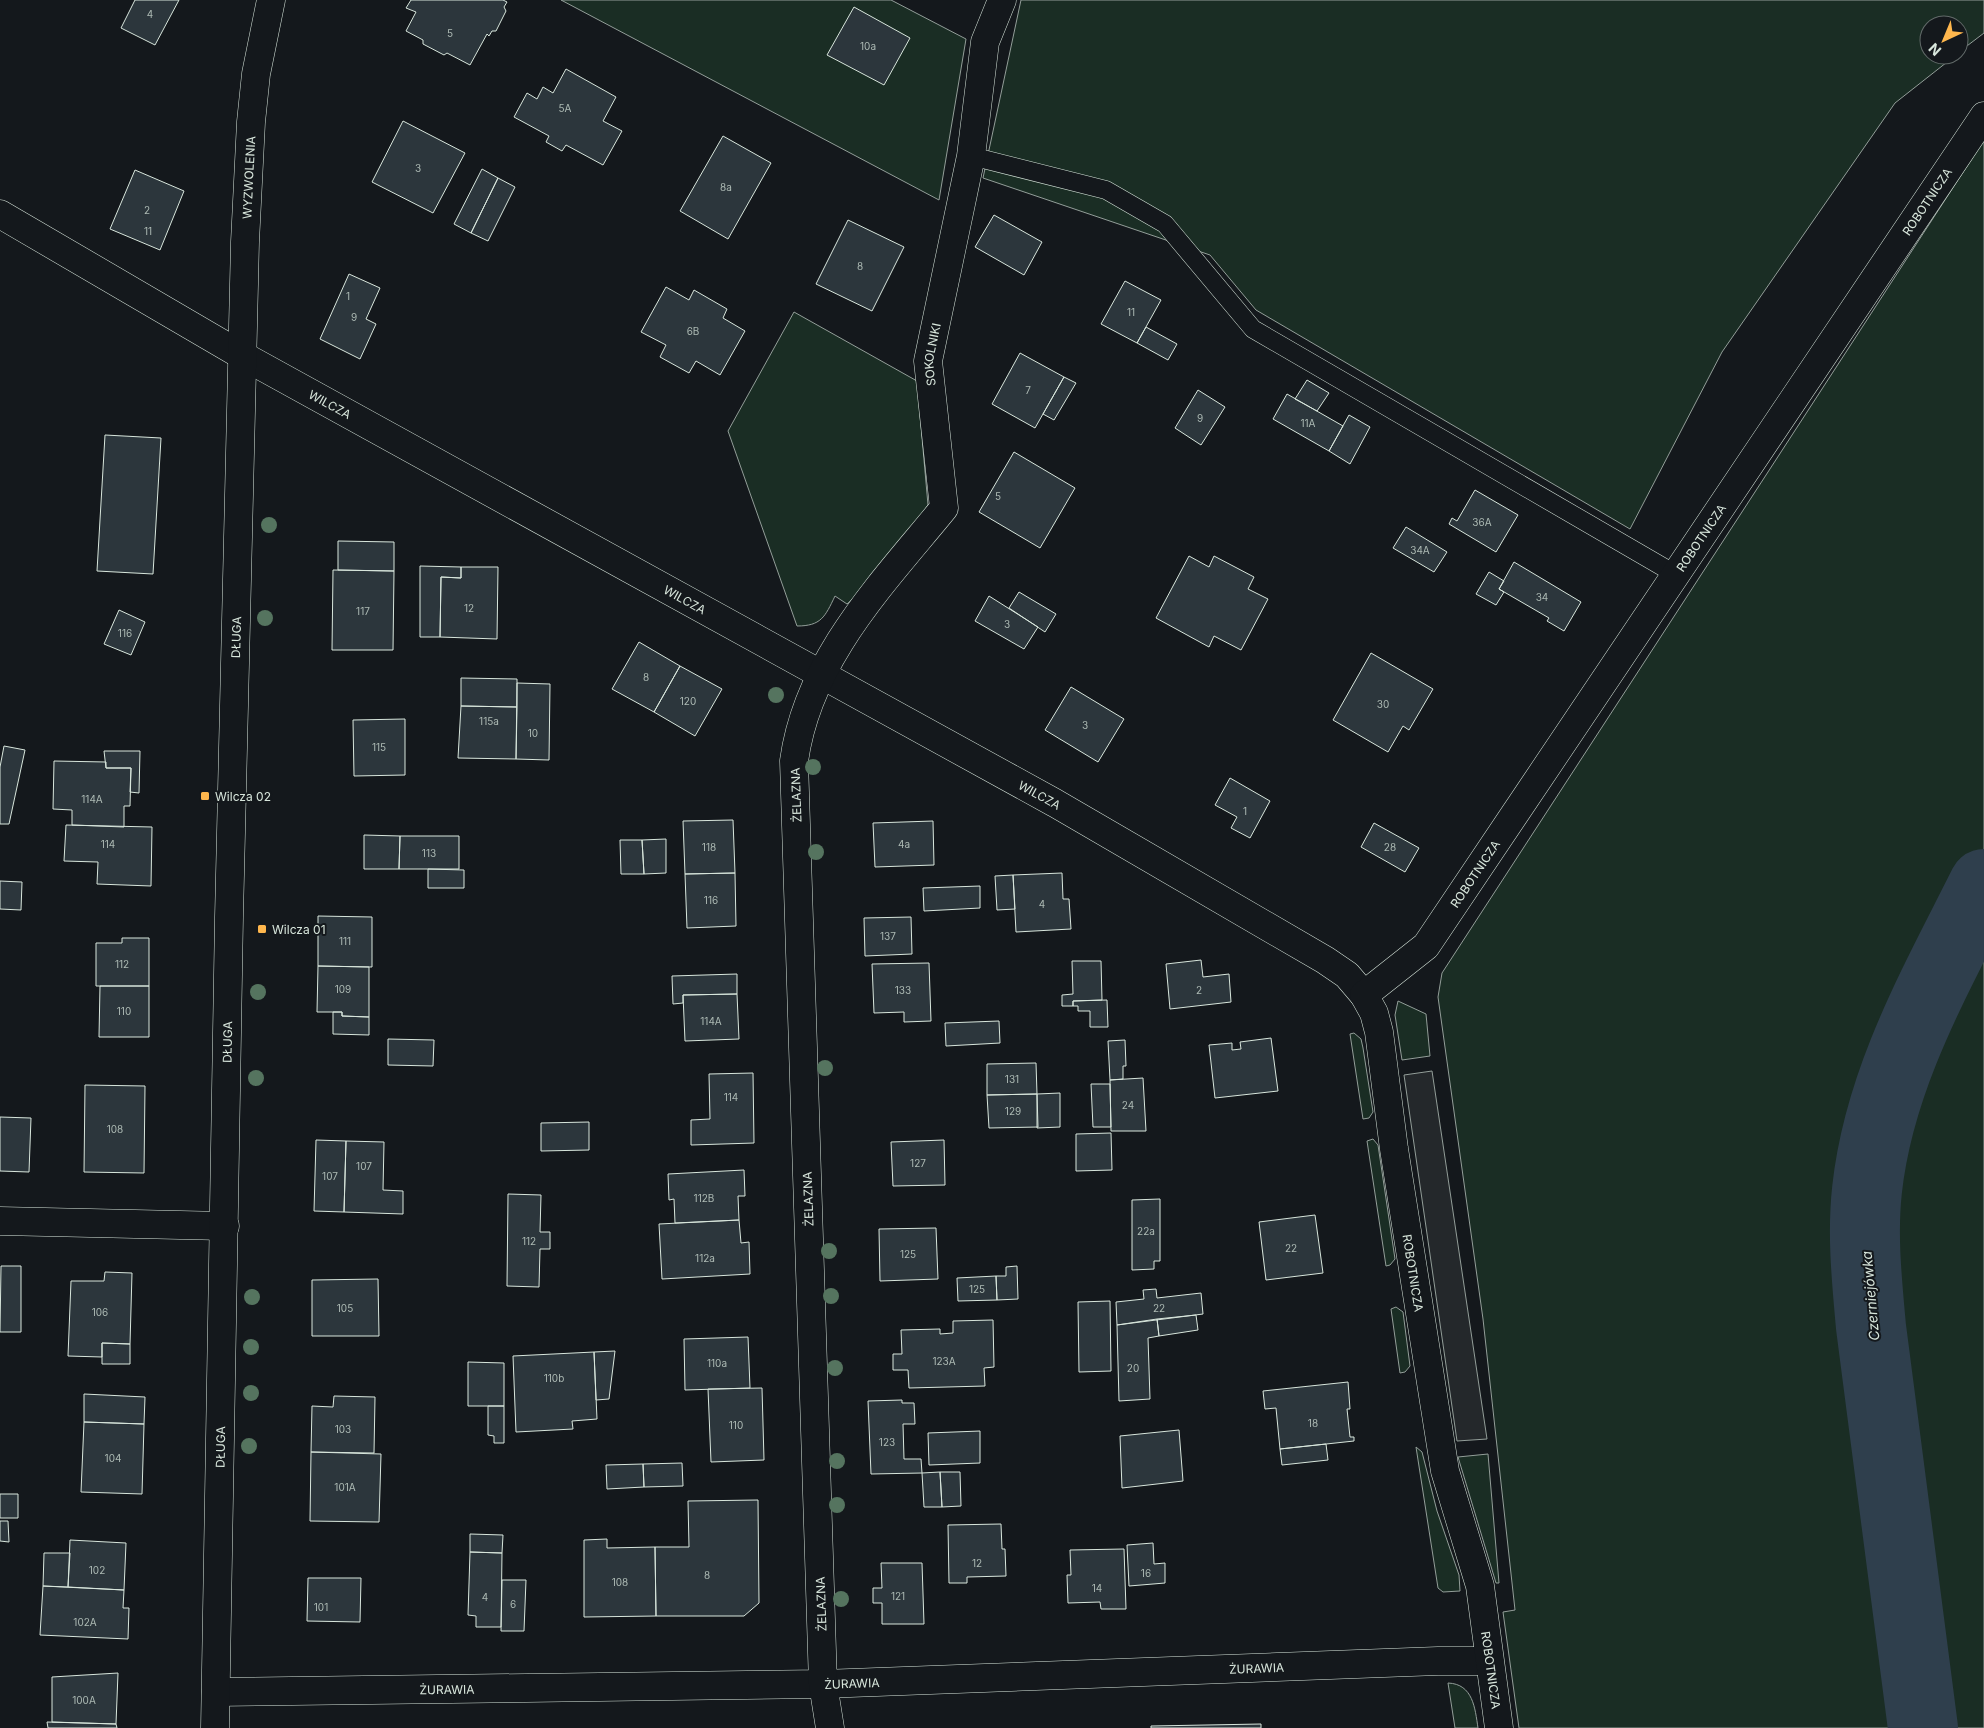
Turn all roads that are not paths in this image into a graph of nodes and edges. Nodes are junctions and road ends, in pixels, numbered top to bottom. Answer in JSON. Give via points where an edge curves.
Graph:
{"nodes":[{"id":1,"x":271,"y":0,"type":"edge"},
{"id":2,"x":1002,"y":0,"type":"edge"},
{"id":3,"x":1984,"y":116,"type":"edge"},
{"id":4,"x":970,"y":156,"type":"junction"},
{"id":5,"x":0,"y":214,"type":"edge"},
{"id":6,"x":243,"y":356,"type":"junction"},
{"id":7,"x":1675,"y":574,"type":"junction"},
{"id":8,"x":820,"y":674,"type":"junction"},
{"id":9,"x":1364,"y":995,"type":"junction"},
{"id":10,"x":0,"y":1221,"type":"edge"},
{"id":11,"x":225,"y":1226,"type":"junction"},
{"id":12,"x":1489,"y":1661,"type":"junction"},
{"id":13,"x":823,"y":1684,"type":"junction"},
{"id":14,"x":216,"y":1692,"type":"junction"},
{"id":15,"x":215,"y":1728,"type":"edge"},
{"id":16,"x":830,"y":1728,"type":"edge"},
{"id":17,"x":1498,"y":1728,"type":"edge"}],
"edges":[{"from":1,"to":6,"type":"street","name":"WYZWOLENIA","via":[[256,74],[251,122]]},
{"from":2,"to":4,"type":"street","name":"SOKOLNIKI","via":[[985,42]]},
{"from":3,"to":7,"type":"street","name":"ROBOTNICZA"},
{"from":4,"to":7,"type":"lane","via":[[1106,190],[1165,224],[1253,329]]},
{"from":4,"to":8,"type":"street","name":"SOKOLNIKI","via":[[928,361],[944,508],[857,614]]},
{"from":5,"to":6,"type":"street","name":"WILCZA"},
{"from":6,"to":8,"type":"street","name":"WILCZA"},
{"from":6,"to":11,"type":"street","name":"DŁUGA"},
{"from":7,"to":9,"type":"street","name":"ROBOTNICZA","via":[[1426,946]]},
{"from":8,"to":9,"type":"street","name":"WILCZA","via":[[1056,803],[1325,960],[1347,975]]},
{"from":8,"to":13,"type":"street","name":"ŻELAZNA","via":[[797,739],[794,761]]},
{"from":9,"to":12,"type":"street","name":"ROBOTNICZA","via":[[1374,1013],[1379,1032],[1445,1471],[1480,1586]]},
{"from":10,"to":11,"type":"street"},
{"from":11,"to":14,"type":"street","name":"DŁUGA"},
{"from":12,"to":13,"type":"street","name":"ŻURAWIA"},
{"from":12,"to":17,"type":"street","name":"ROBOTNICZA"},
{"from":13,"to":14,"type":"street","name":"ŻURAWIA"},
{"from":13,"to":16,"type":"street","name":"ŻELAZNA"},
{"from":14,"to":15,"type":"street","name":"DŁUGA"}]}
